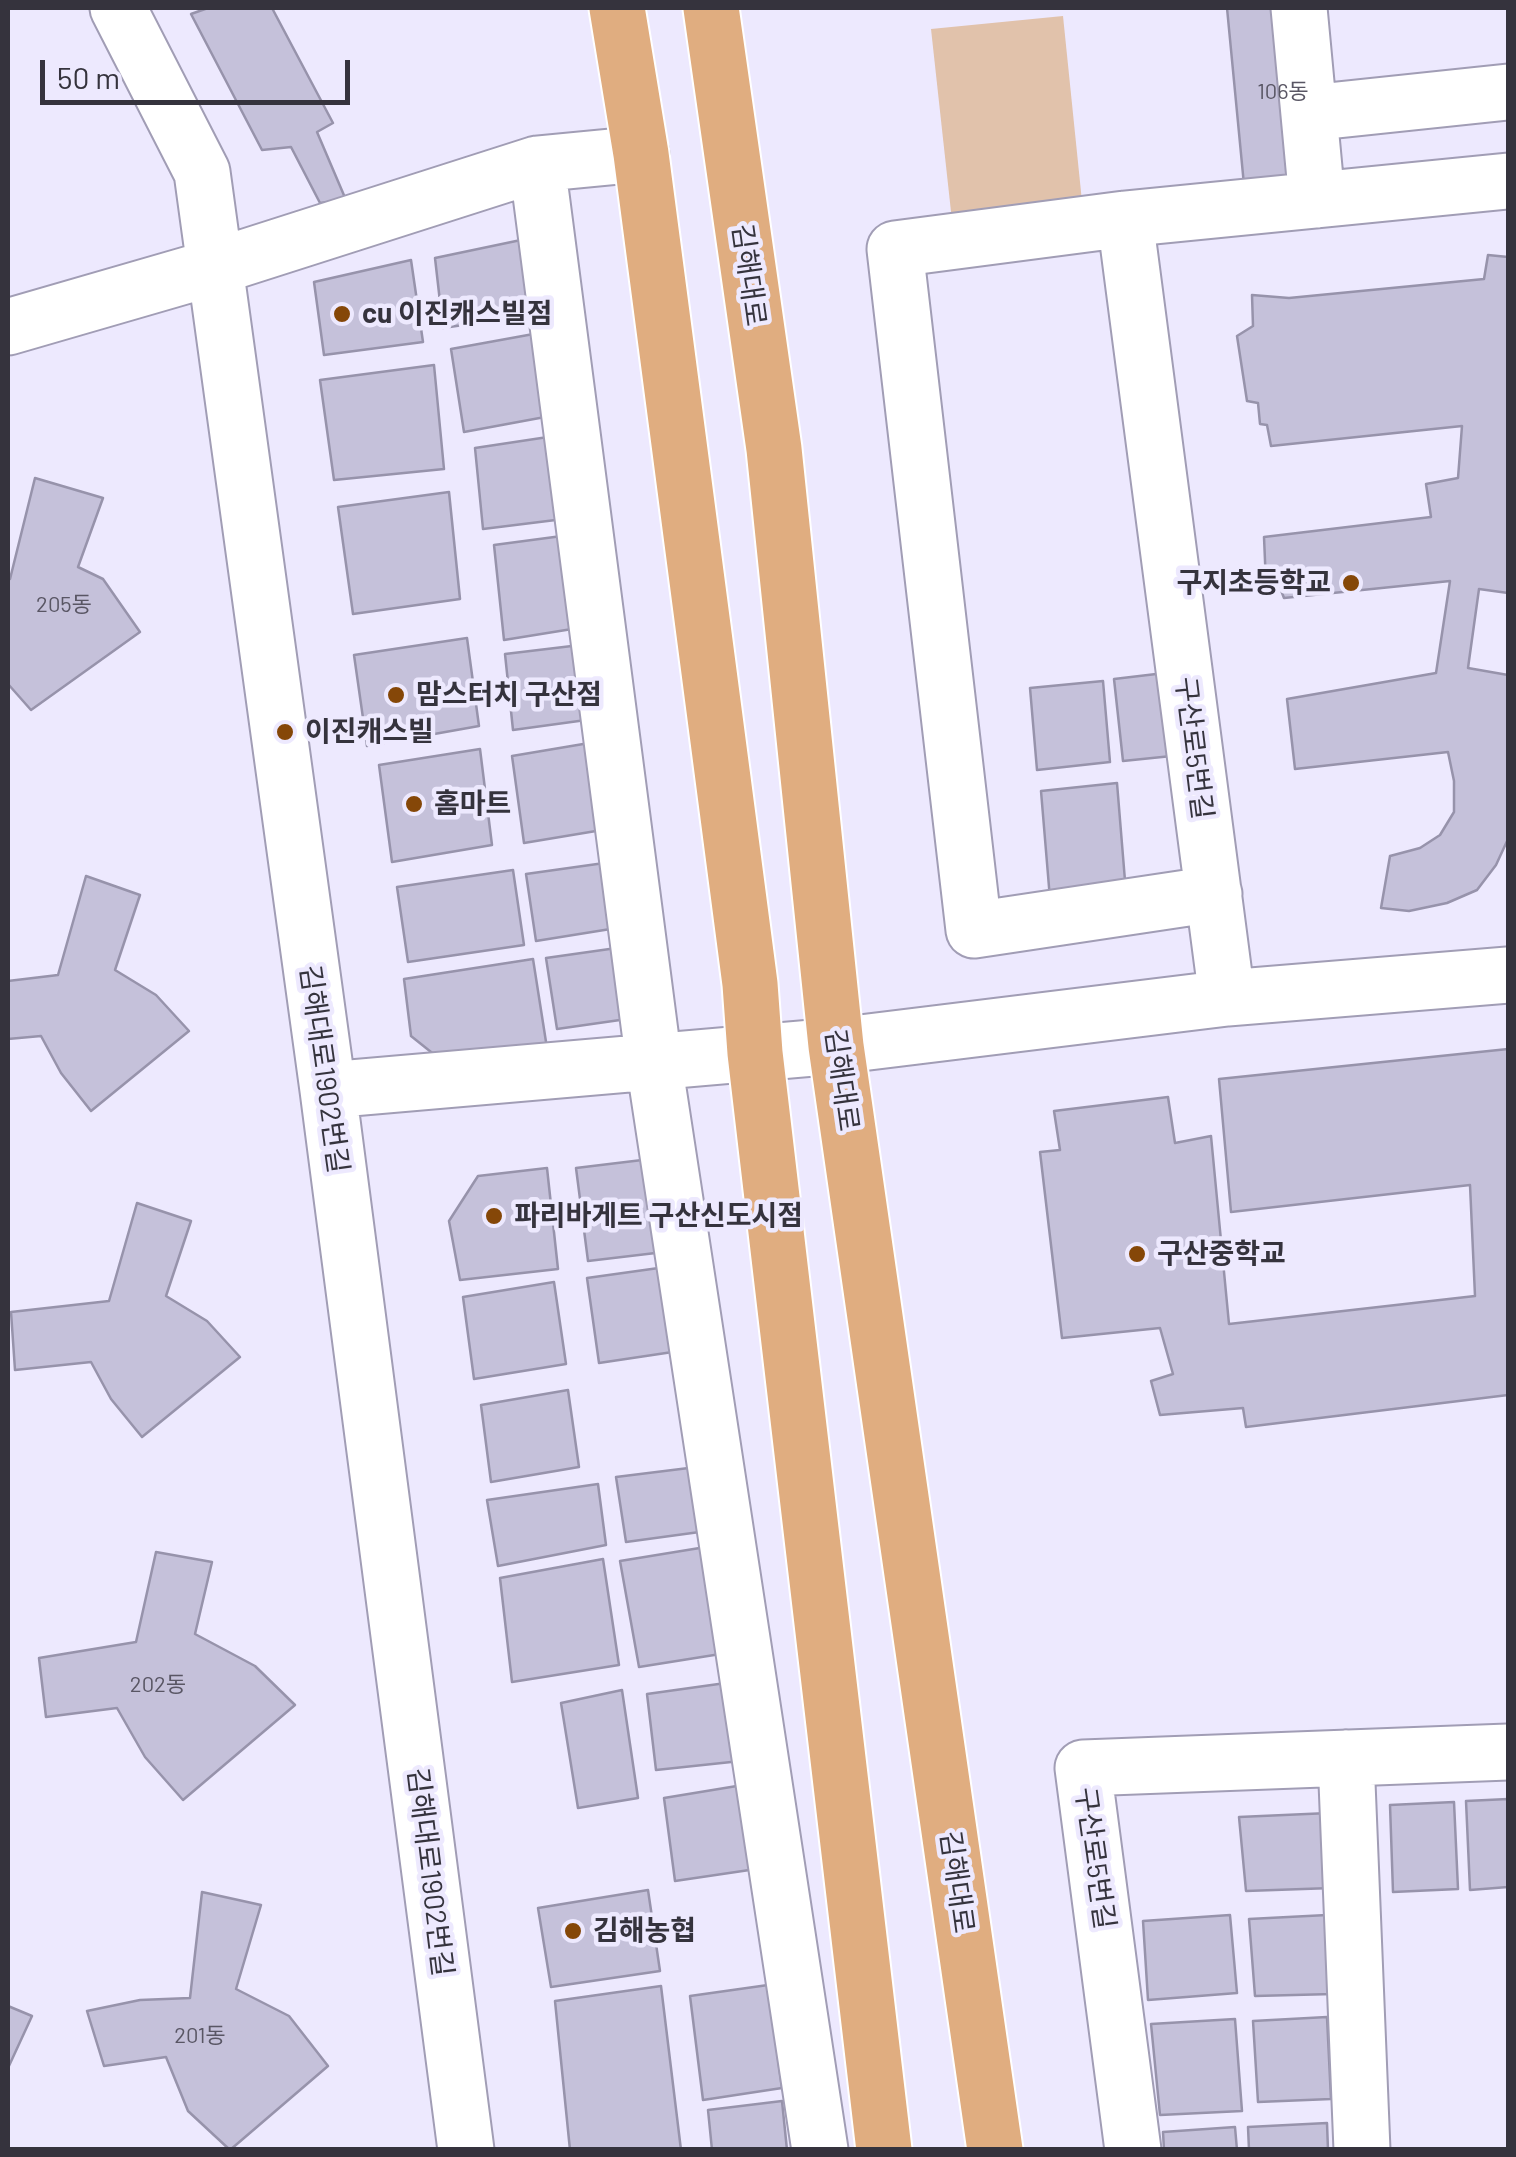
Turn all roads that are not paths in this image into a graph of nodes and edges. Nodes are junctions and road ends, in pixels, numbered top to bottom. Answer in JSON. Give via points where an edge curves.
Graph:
{"nodes":[{"id":1,"x":118,"y":8,"type":"edge"},
{"id":2,"x":617,"y":8,"type":"edge"},
{"id":3,"x":711,"y":8,"type":"edge"},
{"id":4,"x":1311,"y":9,"type":"edge"},
{"id":5,"x":1508,"y":92,"type":"edge"},
{"id":6,"x":1309,"y":113,"type":"junction"},
{"id":7,"x":641,"y":154,"type":"junction"},
{"id":8,"x":537,"y":164,"type":"junction"},
{"id":9,"x":1508,"y":181,"type":"edge"},
{"id":10,"x":1317,"y":200,"type":"junction"},
{"id":11,"x":1125,"y":218,"type":"junction"},
{"id":12,"x":215,"y":267,"type":"junction"},
{"id":13,"x":8,"y":327,"type":"edge"},
{"id":14,"x":1214,"y":894,"type":"junction"},
{"id":15,"x":1508,"y":975,"type":"edge"},
{"id":16,"x":1227,"y":998,"type":"junction"},
{"id":17,"x":836,"y":1046,"type":"junction"},
{"id":18,"x":755,"y":1053,"type":"junction"},
{"id":19,"x":654,"y":1063,"type":"junction"},
{"id":20,"x":328,"y":1090,"type":"junction"},
{"id":21,"x":1508,"y":1752,"type":"edge"},
{"id":22,"x":1346,"y":1758,"type":"junction"},
{"id":23,"x":466,"y":2150,"type":"edge"},
{"id":24,"x":820,"y":2150,"type":"edge"},
{"id":25,"x":884,"y":2150,"type":"edge"},
{"id":26,"x":995,"y":2150,"type":"edge"},
{"id":27,"x":1133,"y":2150,"type":"edge"},
{"id":28,"x":1362,"y":2150,"type":"edge"}],
"edges":[{"from":1,"to":12,"type":"street","name":"김해대로1902번길","via":[[202,172]]},
{"from":2,"to":7,"type":"main road"},
{"from":3,"to":17,"type":"main road","name":"김해대로","via":[[774,449]]},
{"from":4,"to":6,"type":"street"},
{"from":5,"to":6,"type":"street"},
{"from":6,"to":10,"type":"street"},
{"from":7,"to":8,"type":"street"},
{"from":7,"to":18,"type":"main road"},
{"from":8,"to":12,"type":"street"},
{"from":8,"to":19,"type":"street"},
{"from":9,"to":10,"type":"street"},
{"from":10,"to":11,"type":"street"},
{"from":11,"to":14,"type":"street","name":"구산로5번길"},
{"from":11,"to":14,"type":"street","via":[[895,249],[974,930]]},
{"from":12,"to":13,"type":"street"},
{"from":12,"to":20,"type":"street","name":"김해대로1902번길"},
{"from":14,"to":16,"type":"street","name":"구산로5번길"},
{"from":15,"to":16,"type":"street"},
{"from":16,"to":17,"type":"street"},
{"from":17,"to":18,"type":"street"},
{"from":17,"to":26,"type":"main road","name":"김해대로"},
{"from":18,"to":19,"type":"street"},
{"from":18,"to":25,"type":"main road"},
{"from":19,"to":20,"type":"street"},
{"from":19,"to":24,"type":"street"},
{"from":20,"to":23,"type":"street","name":"김해대로1902번길"},
{"from":21,"to":22,"type":"street","name":"구산로5번길"},
{"from":22,"to":27,"type":"street","name":"구산로5번길","via":[[1083,1768]]},
{"from":22,"to":28,"type":"street"}]}
